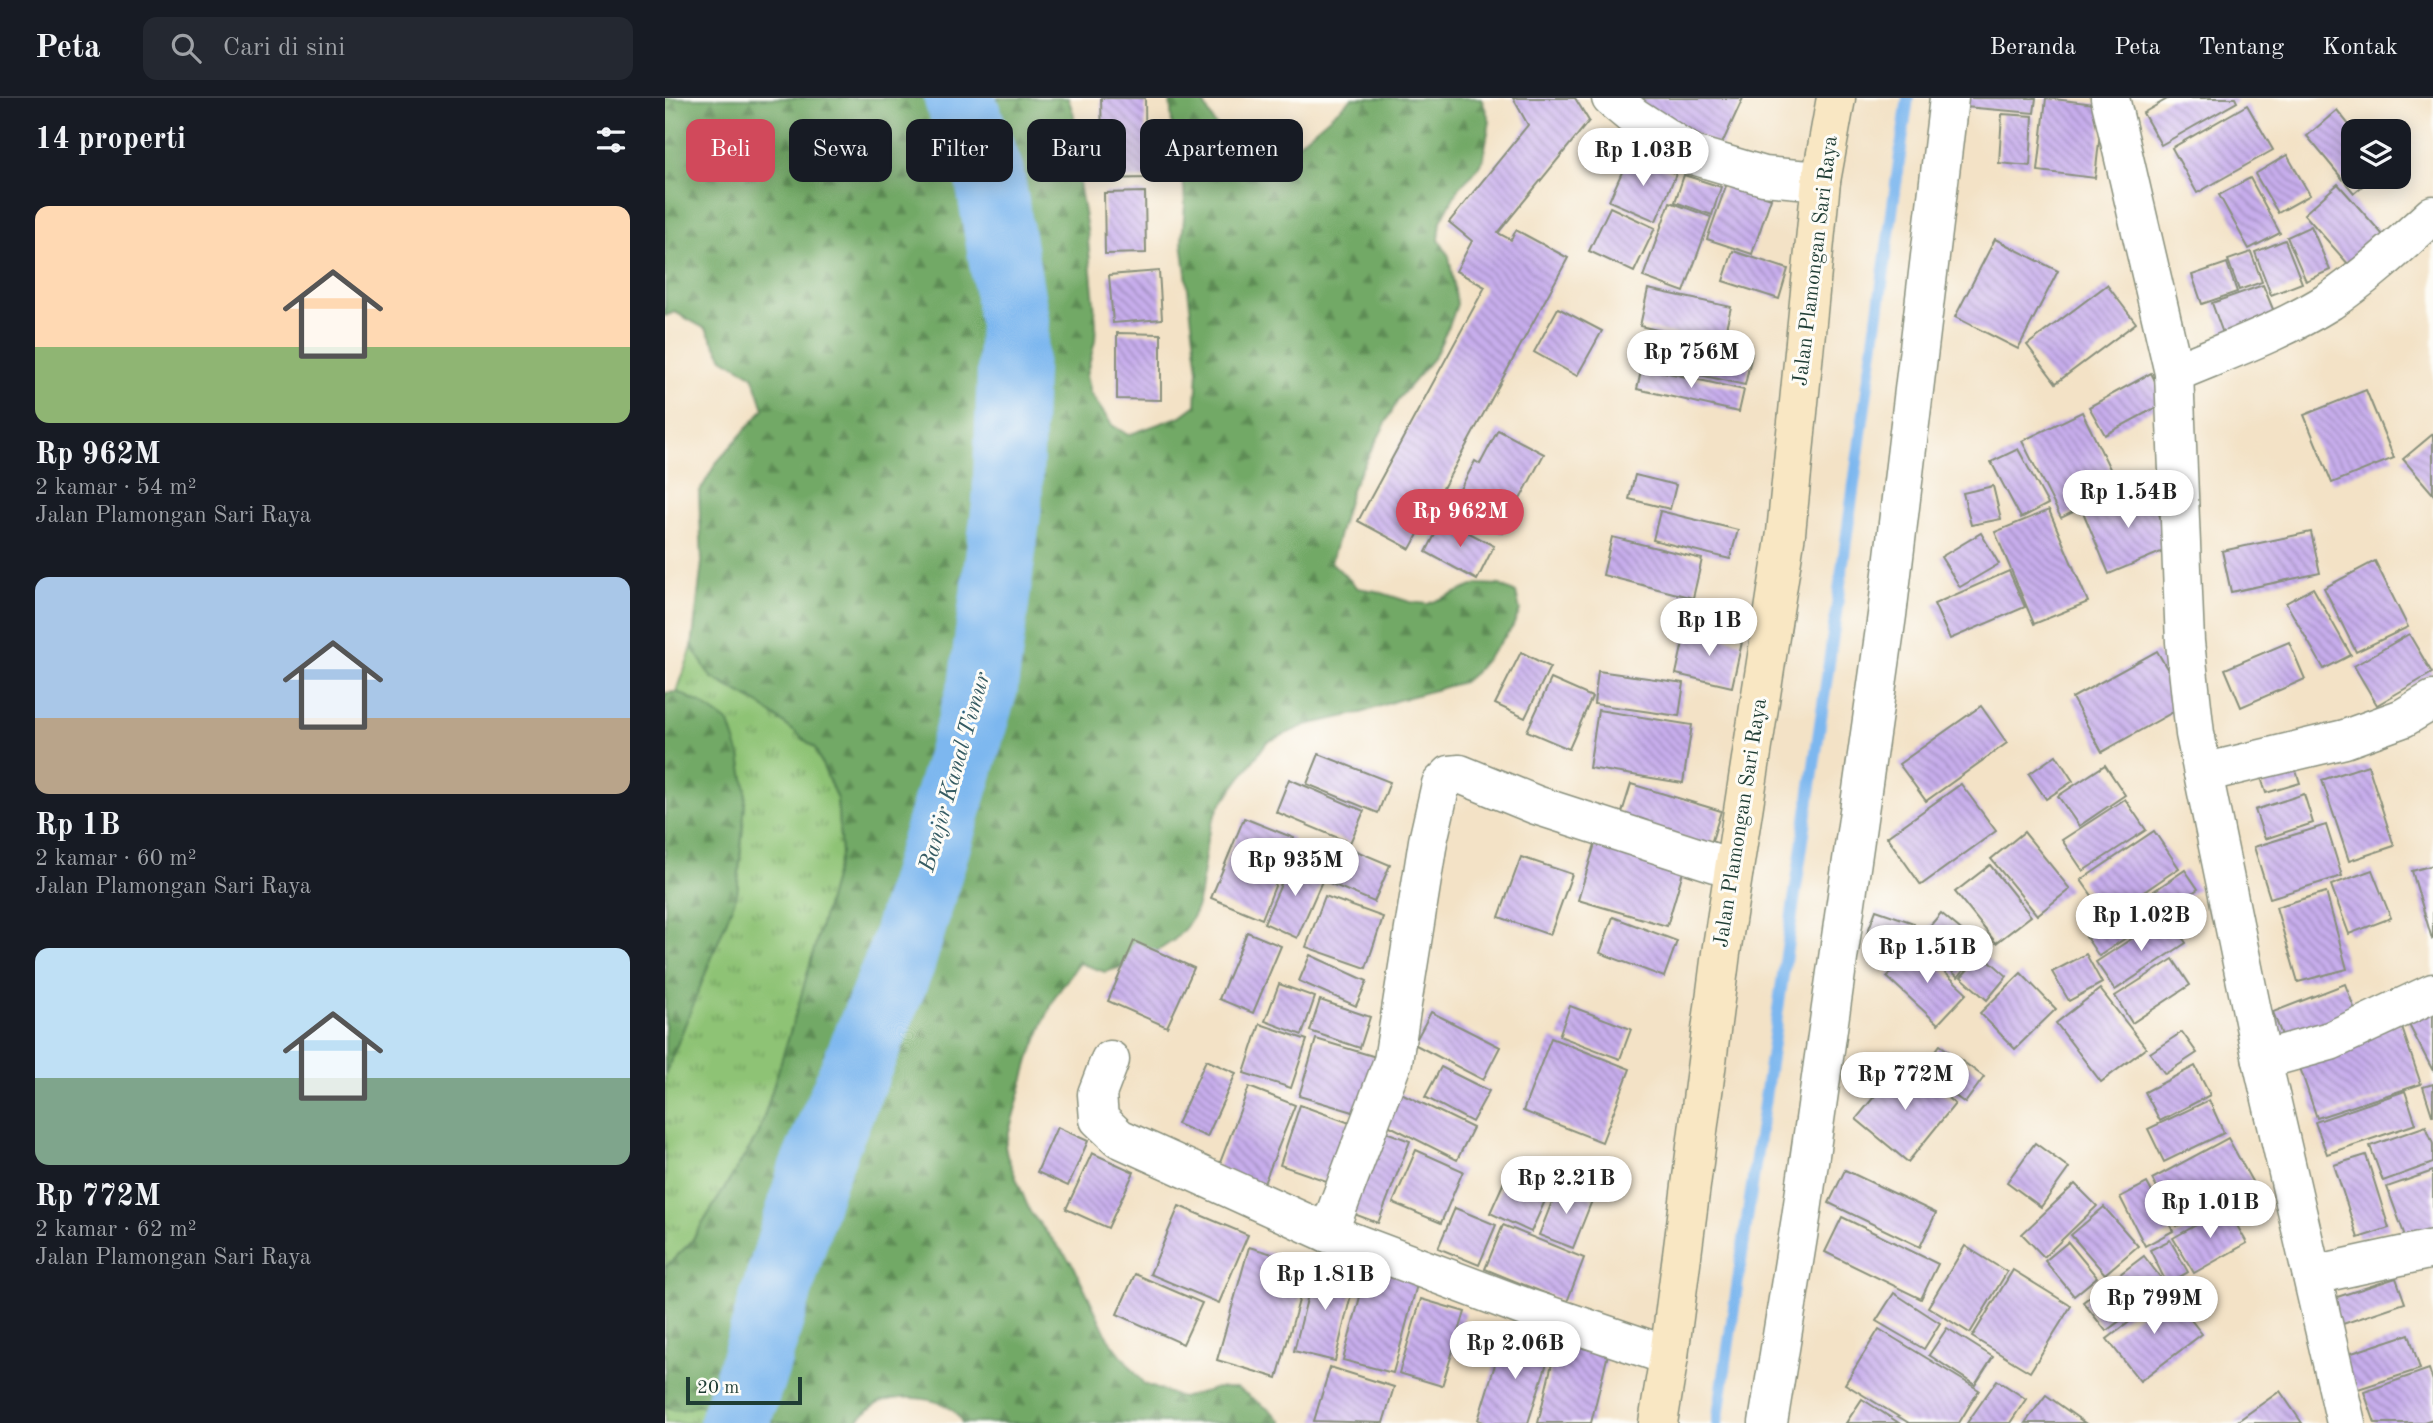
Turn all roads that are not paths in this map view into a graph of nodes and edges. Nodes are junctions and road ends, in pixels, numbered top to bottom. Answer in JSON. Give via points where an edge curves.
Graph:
{"nodes":[{"id":1,"x":1611,"y":98,"type":"edge"},
{"id":2,"x":1836,"y":98,"type":"edge"},
{"id":3,"x":1949,"y":98,"type":"edge"},
{"id":4,"x":2110,"y":98,"type":"edge"},
{"id":5,"x":1821,"y":181,"type":"junction"},
{"id":6,"x":2433,"y":215,"type":"edge"},
{"id":7,"x":2174,"y":373,"type":"junction"},
{"id":8,"x":2433,"y":700,"type":"edge"},
{"id":9,"x":2203,"y":773,"type":"junction"},
{"id":10,"x":1734,"y":869,"type":"junction"},
{"id":11,"x":2433,"y":993,"type":"edge"},
{"id":12,"x":1110,"y":1060,"type":"dead end"},
{"id":13,"x":2262,"y":1060,"type":"junction"},
{"id":14,"x":1328,"y":1233,"type":"junction"},
{"id":15,"x":2433,"y":1249,"type":"edge"},
{"id":16,"x":2313,"y":1275,"type":"junction"},
{"id":17,"x":1669,"y":1356,"type":"junction"},
{"id":18,"x":1657,"y":1423,"type":"edge"},
{"id":19,"x":1768,"y":1423,"type":"edge"},
{"id":20,"x":2346,"y":1423,"type":"edge"}],
"edges":[{"from":1,"to":5,"type":"street","via":[[1693,155],[1765,176]]},
{"from":2,"to":5,"type":"street","name":"Jalan Plamongan Sari Raya"},
{"from":3,"to":19,"type":"street","via":[[1887,615]]},
{"from":4,"to":7,"type":"street"},
{"from":5,"to":10,"type":"street","name":"Jalan Plamongan Sari Raya","via":[[1786,533]]},
{"from":6,"to":7,"type":"street","via":[[2330,300],[2298,319]]},
{"from":7,"to":9,"type":"street","via":[[2185,642]]},
{"from":8,"to":9,"type":"street","via":[[2403,718],[2345,738]]},
{"from":9,"to":13,"type":"street"},
{"from":10,"to":14,"type":"street","via":[[1537,805],[1460,774],[1450,775],[1441,784],[1428,841],[1393,1061]]},
{"from":10,"to":17,"type":"street","name":"Jalan Plamongan Sari Raya"},
{"from":11,"to":13,"type":"street","via":[[2330,1041]]},
{"from":12,"to":14,"type":"street","via":[[1097,1094],[1099,1119],[1119,1138]]},
{"from":13,"to":16,"type":"street"},
{"from":14,"to":17,"type":"street"},
{"from":15,"to":16,"type":"street"},
{"from":16,"to":20,"type":"street"},
{"from":17,"to":18,"type":"street","name":"Jalan Plamongan Sari Raya"}]}
